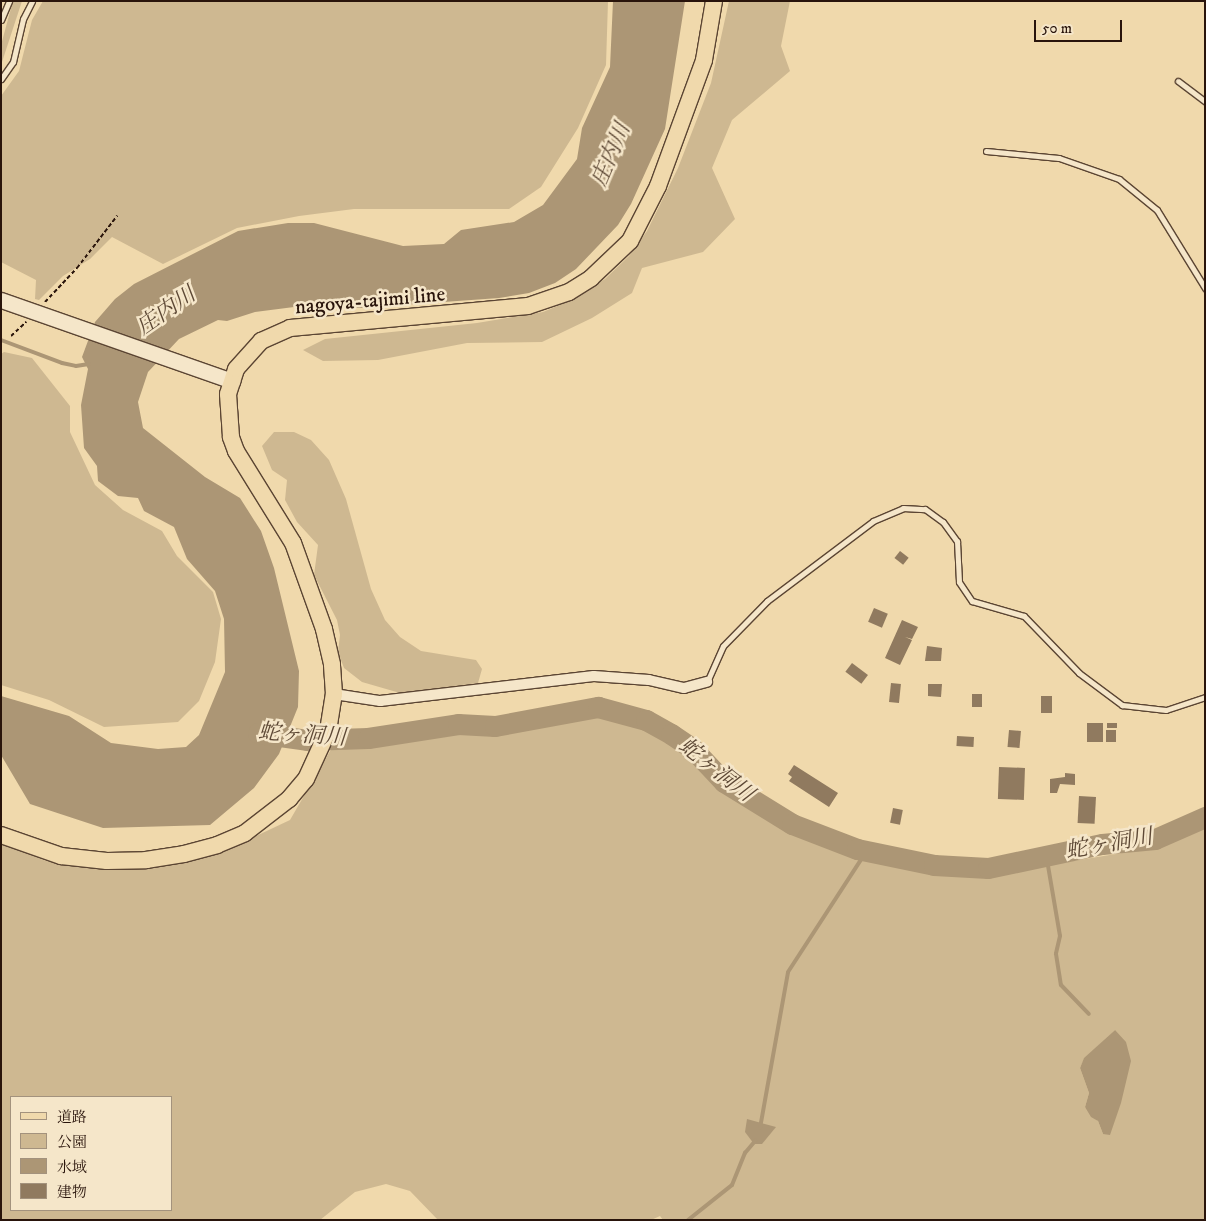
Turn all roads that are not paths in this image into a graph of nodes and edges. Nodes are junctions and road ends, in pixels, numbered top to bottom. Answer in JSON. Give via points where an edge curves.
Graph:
{"nodes":[{"id":1,"x":9,"y":1,"type":"edge"},
{"id":2,"x":32,"y":1,"type":"edge"},
{"id":3,"x":714,"y":1,"type":"edge"},
{"id":4,"x":1,"y":20,"type":"edge"},
{"id":5,"x":1,"y":79,"type":"edge"},
{"id":6,"x":1178,"y":81,"type":"dead end"},
{"id":7,"x":1205,"y":101,"type":"edge"},
{"id":8,"x":986,"y":151,"type":"dead end"},
{"id":9,"x":1205,"y":288,"type":"edge"},
{"id":10,"x":1,"y":300,"type":"edge"},
{"id":11,"x":232,"y":381,"type":"junction"},
{"id":12,"x":707,"y":682,"type":"joint"},
{"id":13,"x":334,"y":694,"type":"junction"},
{"id":14,"x":1205,"y":697,"type":"edge"},
{"id":15,"x":1,"y":835,"type":"edge"}],
"edges":[{"from":1,"to":4,"type":"lane"},
{"from":2,"to":5,"type":"lane","via":[[23,19],[13,62]]},
{"from":3,"to":11,"type":"main road","name":"nagoya-tajimi line","via":[[704,60],[658,186],[630,241],[591,278],[569,292],[528,306],[290,328],[273,334],[252,349]]},
{"from":6,"to":7,"type":"lane"},
{"from":8,"to":9,"type":"lane","via":[[1059,158],[1119,179],[1157,210]]},
{"from":10,"to":11,"type":"street","via":[[42,309]]},
{"from":11,"to":13,"type":"main road","name":"nagoya-tajimi line","via":[[227,412],[231,437],[240,458],[293,543],[324,629]]},
{"from":12,"to":13,"type":"street","via":[[684,688],[649,680],[594,676],[380,701]]},
{"from":12,"to":14,"type":"lane","via":[[723,646],[767,601],[872,521],[903,508],[925,510],[943,522],[957,541],[959,582],[972,601],[1024,616],[1079,673],[1122,705],[1166,710]]},
{"from":13,"to":15,"type":"main road","name":"nagoya-tajimi line","via":[[328,730],[306,779],[289,800],[245,833],[184,854],[107,861],[61,856]]}]}
